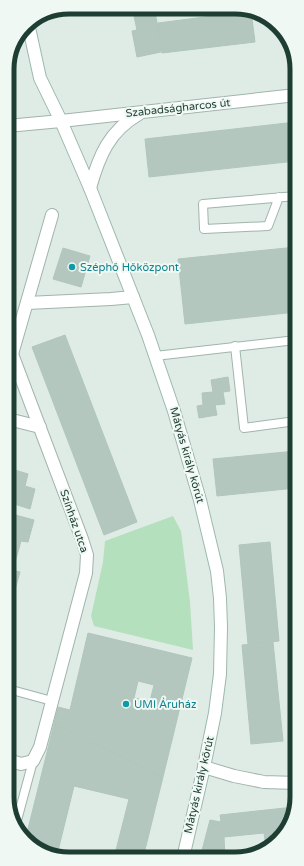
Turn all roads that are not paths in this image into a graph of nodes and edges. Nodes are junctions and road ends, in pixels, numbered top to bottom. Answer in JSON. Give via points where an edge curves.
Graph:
{"nodes":[{"id":1,"x":30,"y":31,"type":"edge"},
{"id":2,"x":290,"y":96,"type":"edge"},
{"id":3,"x":142,"y":112,"type":"junction"},
{"id":4,"x":61,"y":121,"type":"junction"},
{"id":5,"x":14,"y":125,"type":"edge"},
{"id":6,"x":90,"y":188,"type":"junction"},
{"id":7,"x":290,"y":196,"type":"edge"},
{"id":8,"x":279,"y":197,"type":"junction"},
{"id":9,"x":52,"y":215,"type":"dead end"},
{"id":10,"x":133,"y":297,"type":"junction"},
{"id":11,"x":27,"y":303,"type":"junction"},
{"id":12,"x":290,"y":341,"type":"edge"},
{"id":13,"x":235,"y":346,"type":"junction"},
{"id":14,"x":14,"y":347,"type":"edge"},
{"id":15,"x":156,"y":356,"type":"junction"},
{"id":16,"x":14,"y":359,"type":"edge"},
{"id":17,"x":14,"y":420,"type":"edge"},
{"id":18,"x":290,"y":423,"type":"edge"},
{"id":19,"x":40,"y":427,"type":"junction"},
{"id":20,"x":14,"y":691,"type":"edge"},
{"id":21,"x":52,"y":701,"type":"junction"},
{"id":22,"x":33,"y":761,"type":"junction"},
{"id":23,"x":14,"y":762,"type":"edge"},
{"id":24,"x":204,"y":767,"type":"junction"},
{"id":25,"x":290,"y":783,"type":"edge"},
{"id":26,"x":18,"y":817,"type":"edge"},
{"id":27,"x":184,"y":852,"type":"edge"}],
"edges":[{"from":1,"to":4,"type":"street","name":"Mátyás király körút","via":[[40,78]]},
{"from":2,"to":3,"type":"street","name":"Szabadságharcos út"},
{"from":3,"to":4,"type":"street","name":"Szabadságharcos út"},
{"from":3,"to":6,"type":"street","via":[[121,126],[106,145]]},
{"from":4,"to":5,"type":"street"},
{"from":4,"to":6,"type":"street","name":"Mátyás király körút"},
{"from":6,"to":10,"type":"street","name":"Mátyás király körút"},
{"from":7,"to":8,"type":"lane"},
{"from":8,"to":8,"type":"lane","via":[[203,204],[204,229],[268,226]]},
{"from":9,"to":11,"type":"street"},
{"from":10,"to":11,"type":"street"},
{"from":10,"to":15,"type":"street","name":"Mátyás király körút"},
{"from":11,"to":14,"type":"street"},
{"from":12,"to":13,"type":"lane"},
{"from":13,"to":15,"type":"lane"},
{"from":13,"to":18,"type":"lane","via":[[244,428]]},
{"from":15,"to":24,"type":"street","name":"Mátyás király körút","via":[[200,500],[217,571],[221,627],[220,674]]},
{"from":16,"to":19,"type":"street","name":"Színház utca"},
{"from":17,"to":19,"type":"street"},
{"from":19,"to":21,"type":"street","name":"Színház utca","via":[[87,554],[86,573]]},
{"from":20,"to":21,"type":"lane"},
{"from":21,"to":22,"type":"street","name":"Színház utca","via":[[40,747]]},
{"from":22,"to":23,"type":"street","via":[[21,764]]},
{"from":22,"to":26,"type":"lane","name":"Színház utca"},
{"from":24,"to":25,"type":"street","via":[[264,782]]},
{"from":24,"to":27,"type":"street","name":"Mátyás király körút"}]}
